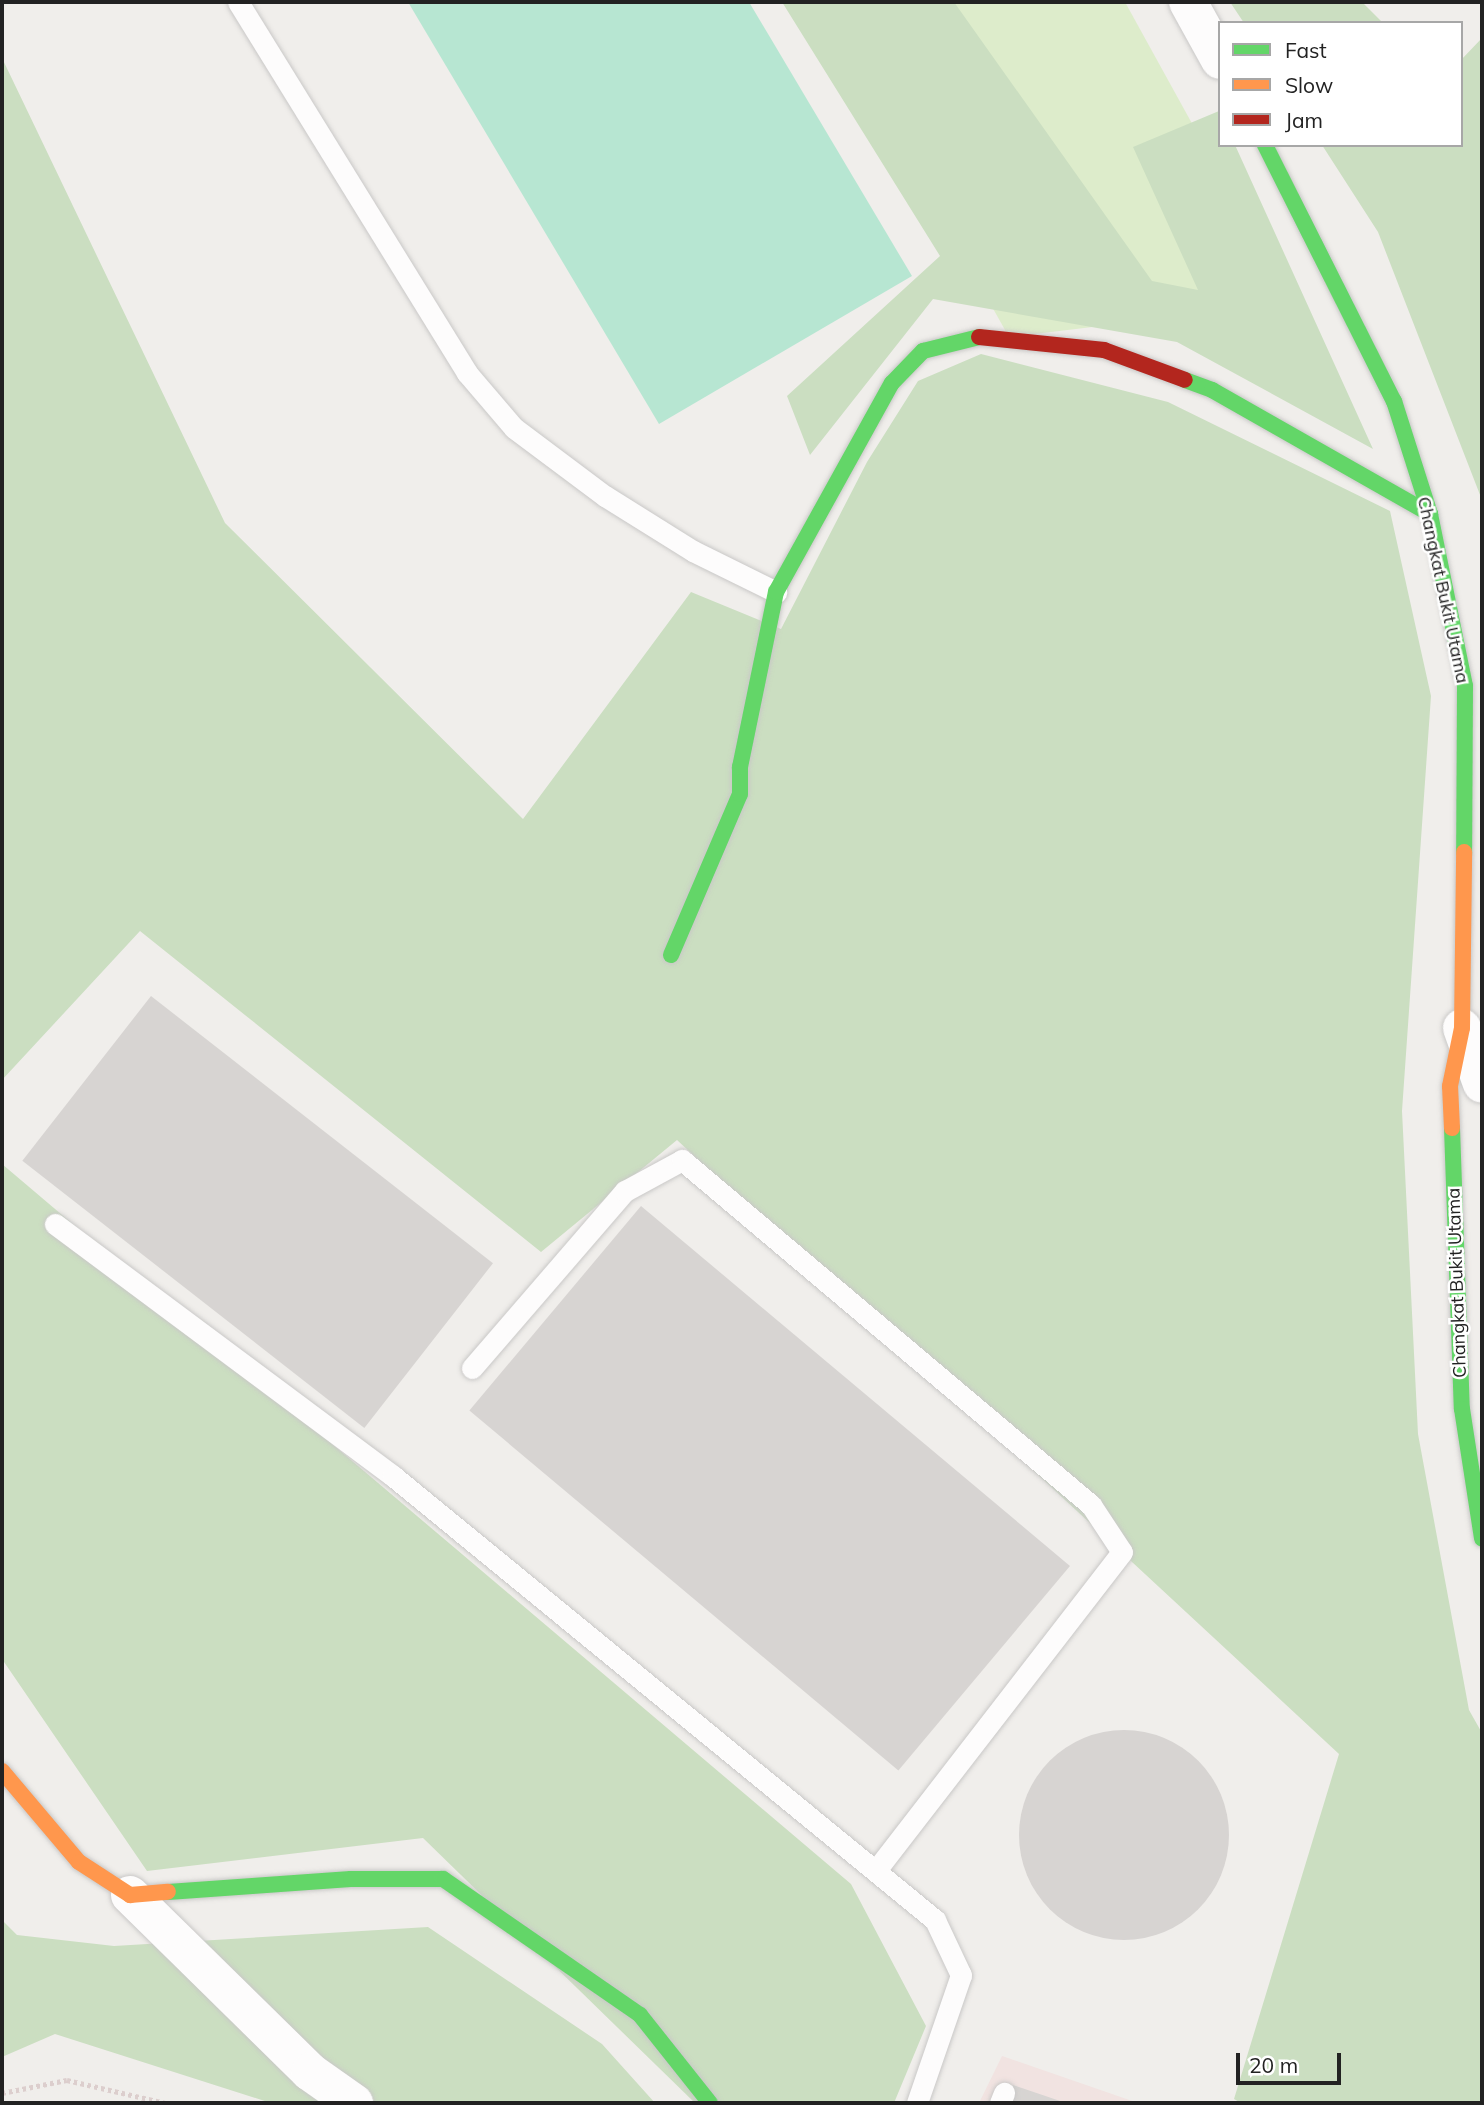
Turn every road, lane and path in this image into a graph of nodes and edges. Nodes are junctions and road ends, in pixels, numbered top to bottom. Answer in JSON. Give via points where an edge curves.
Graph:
{"nodes":[{"id":1,"x":238,"y":2,"type":"edge"},
{"id":2,"x":1188,"y":2,"type":"edge"},
{"id":3,"x":1218,"y":56,"type":"edge"},
{"id":4,"x":1266,"y":147,"type":"edge"},
{"id":5,"x":1430,"y":514,"type":"junction"},
{"id":6,"x":776,"y":592,"type":"junction"},
{"id":7,"x":671,"y":955,"type":"dead end"},
{"id":8,"x":1462,"y":1028,"type":"junction"},
{"id":9,"x":1482,"y":1084,"type":"edge"},
{"id":10,"x":55,"y":1224,"type":"dead end"},
{"id":11,"x":472,"y":1368,"type":"dead end"},
{"id":12,"x":1482,"y":1538,"type":"edge"},
{"id":13,"x":2,"y":1771,"type":"edge"},
{"id":14,"x":877,"y":1869,"type":"junction"},
{"id":15,"x":130,"y":1895,"type":"junction"},
{"id":16,"x":2,"y":2093,"type":"edge"},
{"id":17,"x":165,"y":2103,"type":"edge"},
{"id":18,"x":354,"y":2103,"type":"edge"},
{"id":19,"x":710,"y":2103,"type":"edge"},
{"id":20,"x":917,"y":2103,"type":"edge"}],
"edges":[{"from":1,"to":6,"type":"lane","via":[[467,373],[514,428],[605,496],[693,551]]},
{"from":2,"to":3,"type":"street"},
{"from":4,"to":5,"type":"street","name":"Changkat Bukit Utama","via":[[1394,401]]},
{"from":5,"to":6,"type":"street","via":[[1212,390],[1104,350],[980,337],[923,351],[892,383]]},
{"from":5,"to":8,"type":"street","name":"Changkat Bukit Utama","via":[[1465,686]]},
{"from":6,"to":7,"type":"street","via":[[740,767],[740,794]]},
{"from":8,"to":9,"type":"street","name":"Changkat Bukit Utama"},
{"from":8,"to":12,"type":"street","name":"Changkat Bukit Utama","via":[[1450,1086],[1462,1409]]},
{"from":10,"to":14,"type":"lane","via":[[393,1476]]},
{"from":11,"to":14,"type":"lane","via":[[625,1191],[682,1160],[1091,1505],[1122,1552]]},
{"from":13,"to":15,"type":"street","via":[[79,1862]]},
{"from":14,"to":20,"type":"lane","via":[[935,1920],[961,1975]]},
{"from":15,"to":18,"type":"street","via":[[310,2072]]},
{"from":15,"to":19,"type":"street","via":[[351,1879],[443,1879],[640,2015]]},
{"from":16,"to":17,"type":"path","via":[[67,2080]]}]}
